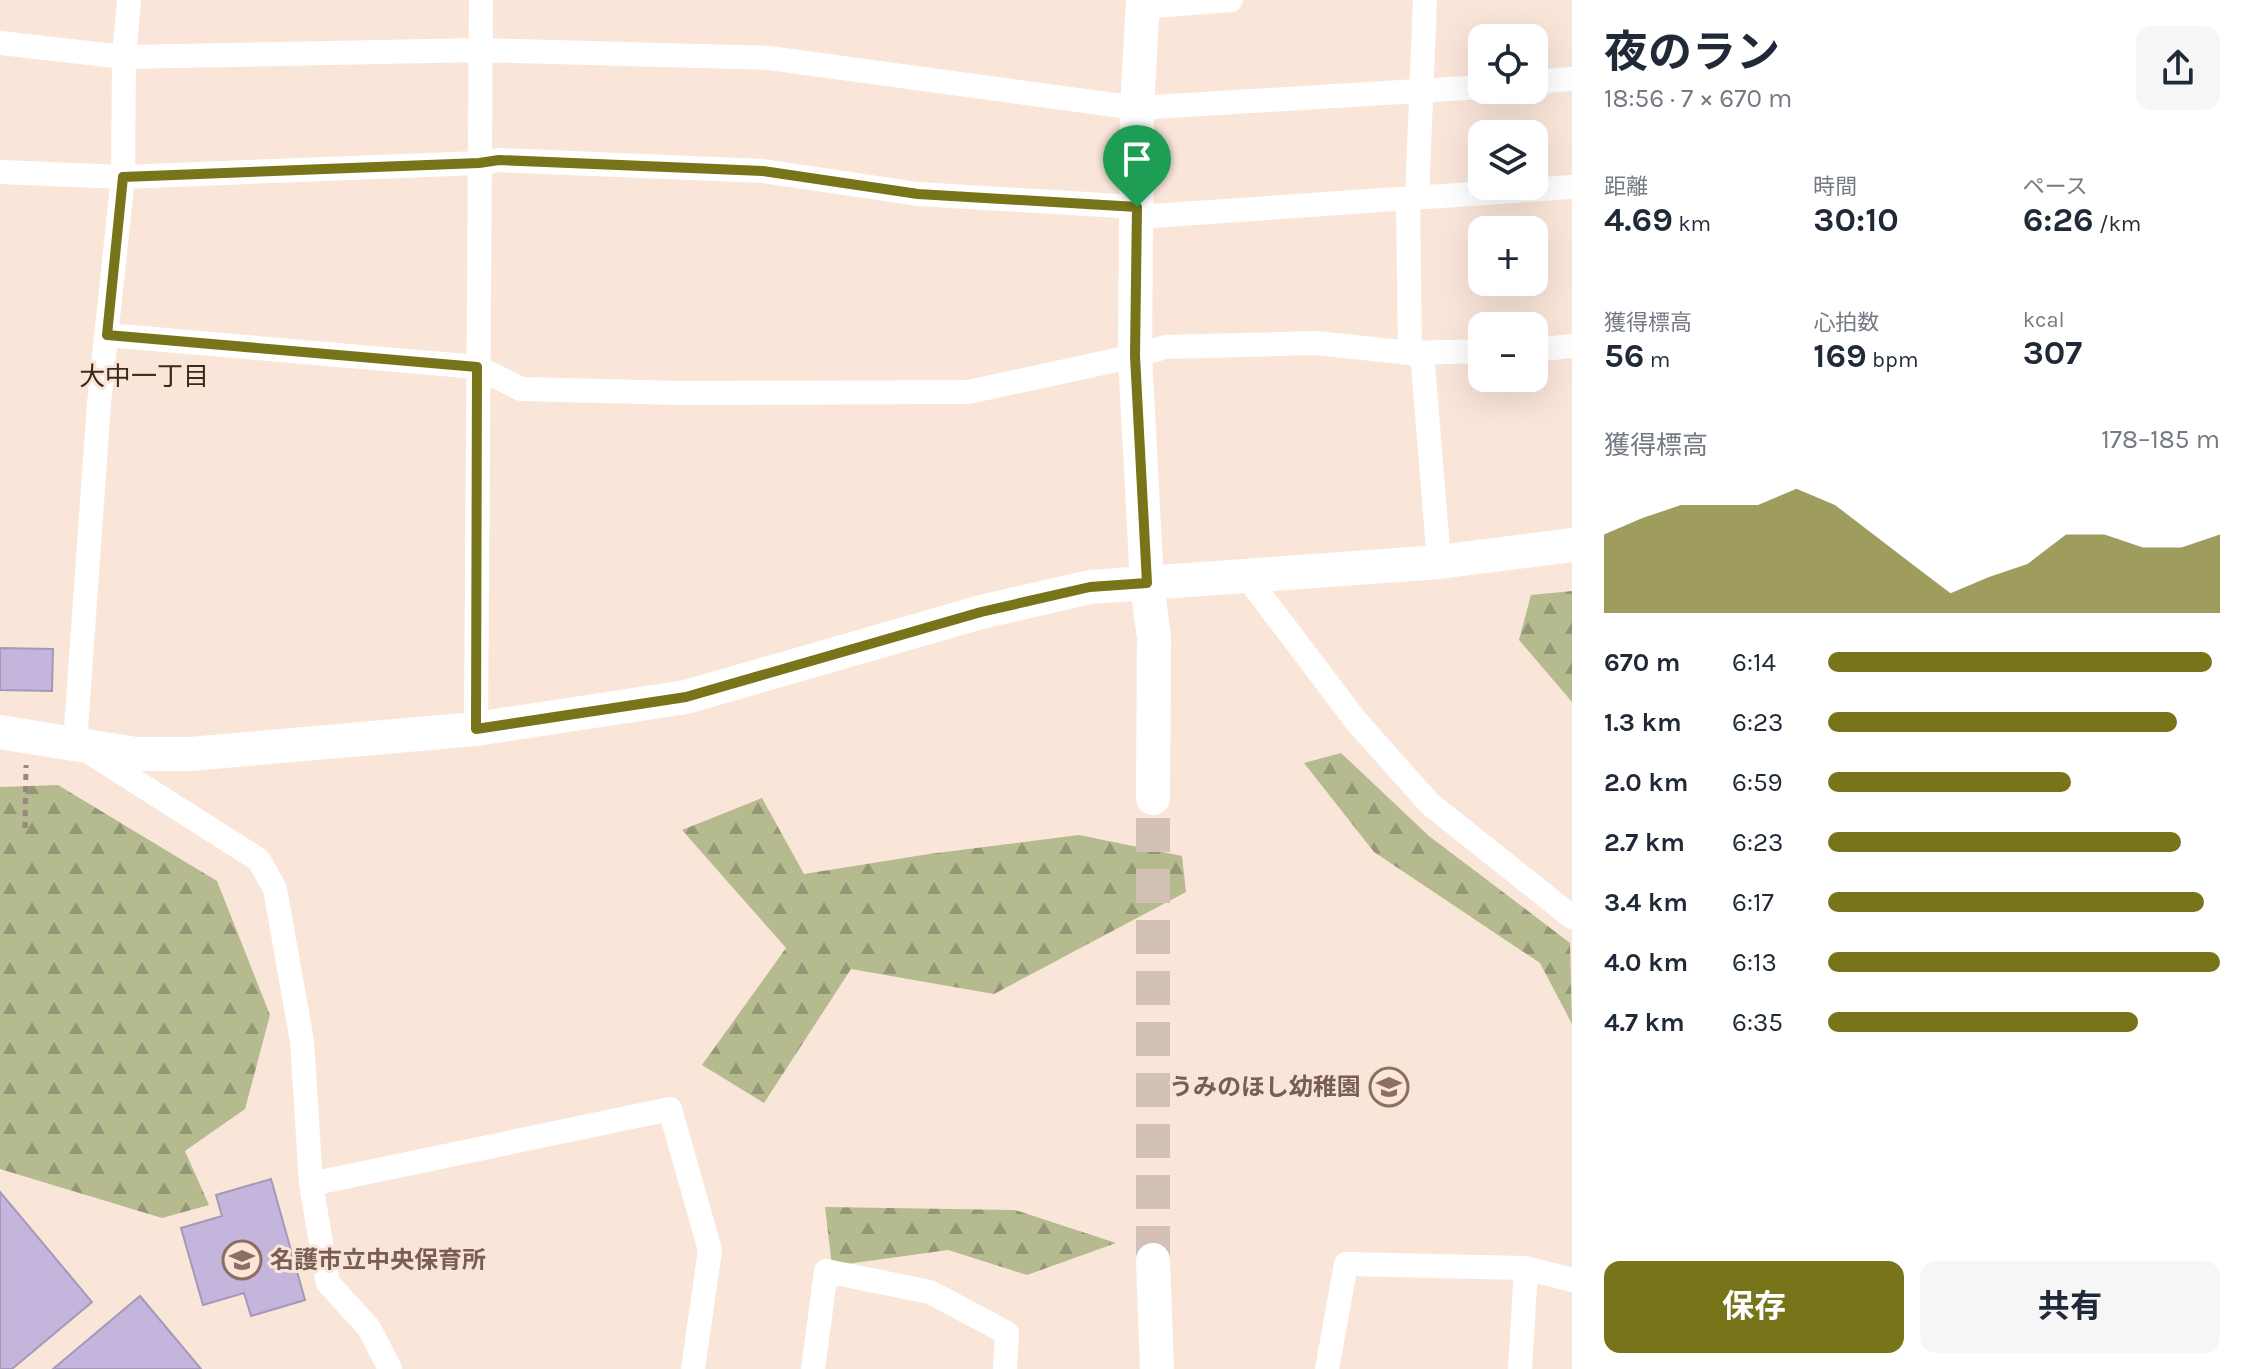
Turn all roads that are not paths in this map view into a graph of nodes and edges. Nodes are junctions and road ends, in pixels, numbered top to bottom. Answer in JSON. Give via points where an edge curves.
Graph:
{"nodes":[{"id":1,"x":129,"y":0,"type":"edge"},
{"id":2,"x":481,"y":0,"type":"edge"},
{"id":3,"x":1231,"y":0,"type":"edge"},
{"id":4,"x":1425,"y":0,"type":"edge"},
{"id":5,"x":1143,"y":4,"type":"edge"},
{"id":6,"x":0,"y":43,"type":"edge"},
{"id":7,"x":480,"y":50,"type":"junction"},
{"id":8,"x":124,"y":57,"type":"junction"},
{"id":9,"x":1572,"y":79,"type":"edge"},
{"id":10,"x":1548,"y":81,"type":"edge"},
{"id":11,"x":1468,"y":88,"type":"edge"},
{"id":12,"x":1422,"y":92,"type":"junction"},
{"id":13,"x":1137,"y":108,"type":"junction"},
{"id":14,"x":479,"y":163,"type":"junction"},
{"id":15,"x":0,"y":172,"type":"edge"},
{"id":16,"x":123,"y":177,"type":"junction"},
{"id":17,"x":1572,"y":187,"type":"edge"},
{"id":18,"x":1412,"y":198,"type":"junction"},
{"id":19,"x":1137,"y":212,"type":"junction"},
{"id":20,"x":107,"y":335,"type":"junction"},
{"id":21,"x":1572,"y":346,"type":"edge"},
{"id":22,"x":1548,"y":349,"type":"edge"},
{"id":23,"x":1468,"y":351,"type":"edge"},
{"id":24,"x":1416,"y":352,"type":"junction"},
{"id":25,"x":1135,"y":356,"type":"junction"},
{"id":26,"x":477,"y":367,"type":"junction"},
{"id":27,"x":1572,"y":545,"type":"edge"},
{"id":28,"x":1439,"y":562,"type":"junction"},
{"id":29,"x":1247,"y":577,"type":"junction"},
{"id":30,"x":1147,"y":583,"type":"junction"},
{"id":31,"x":476,"y":729,"type":"junction"},
{"id":32,"x":0,"y":732,"type":"edge"},
{"id":33,"x":75,"y":743,"type":"junction"},
{"id":34,"x":1153,"y":798,"type":"tunnel mouth"},
{"id":35,"x":1572,"y":917,"type":"edge"},
{"id":36,"x":311,"y":1184,"type":"junction"},
{"id":37,"x":1153,"y":1260,"type":"tunnel mouth"},
{"id":38,"x":1526,"y":1268,"type":"junction"},
{"id":39,"x":1572,"y":1280,"type":"edge"},
{"id":40,"x":390,"y":1369,"type":"edge"},
{"id":41,"x":693,"y":1369,"type":"edge"},
{"id":42,"x":813,"y":1369,"type":"edge"},
{"id":43,"x":1005,"y":1369,"type":"edge"},
{"id":44,"x":1157,"y":1369,"type":"edge"},
{"id":45,"x":1327,"y":1369,"type":"edge"},
{"id":46,"x":1520,"y":1369,"type":"edge"}],
"edges":[{"from":1,"to":8,"type":"street"},
{"from":2,"to":7,"type":"street"},
{"from":3,"to":5,"type":"street"},
{"from":4,"to":12,"type":"street"},
{"from":5,"to":13,"type":"street"},
{"from":6,"to":8,"type":"street"},
{"from":7,"to":8,"type":"street"},
{"from":7,"to":13,"type":"street","via":[[769,58]]},
{"from":7,"to":14,"type":"street"},
{"from":8,"to":16,"type":"street"},
{"from":9,"to":10,"type":"street"},
{"from":11,"to":12,"type":"street"},
{"from":12,"to":13,"type":"street"},
{"from":12,"to":18,"type":"street"},
{"from":13,"to":19,"type":"street"},
{"from":14,"to":16,"type":"street"},
{"from":14,"to":19,"type":"street","via":[[763,171],[918,194]]},
{"from":14,"to":26,"type":"street"},
{"from":15,"to":16,"type":"street"},
{"from":16,"to":20,"type":"street"},
{"from":17,"to":18,"type":"street"},
{"from":18,"to":19,"type":"street"},
{"from":18,"to":24,"type":"street"},
{"from":19,"to":25,"type":"street"},
{"from":20,"to":26,"type":"street"},
{"from":20,"to":33,"type":"street"},
{"from":21,"to":22,"type":"street"},
{"from":23,"to":24,"type":"street"},
{"from":24,"to":25,"type":"street","via":[[1317,343],[1165,347]]},
{"from":24,"to":28,"type":"street"},
{"from":25,"to":26,"type":"street","via":[[968,392],[521,389]]},
{"from":25,"to":30,"type":"street"},
{"from":26,"to":31,"type":"street"},
{"from":27,"to":28,"type":"street"},
{"from":28,"to":29,"type":"street"},
{"from":29,"to":30,"type":"street"},
{"from":29,"to":35,"type":"street","via":[[1356,721],[1430,804]]},
{"from":30,"to":31,"type":"street","via":[[1090,587],[981,612],[686,697]]},
{"from":30,"to":34,"type":"street","via":[[1154,638]]},
{"from":31,"to":33,"type":"street","via":[[190,754],[136,754]]},
{"from":32,"to":33,"type":"street"},
{"from":33,"to":36,"type":"street","via":[[259,860],[275,889],[302,1041]]},
{"from":36,"to":40,"type":"street","via":[[328,1283],[369,1328]]},
{"from":36,"to":41,"type":"street","via":[[670,1109],[710,1250]]},
{"from":37,"to":44,"type":"street"},
{"from":38,"to":39,"type":"street"},
{"from":38,"to":45,"type":"street","via":[[1346,1264]]},
{"from":38,"to":46,"type":"street"},
{"from":42,"to":43,"type":"street","via":[[826,1271],[930,1292],[1007,1333]]}]}
